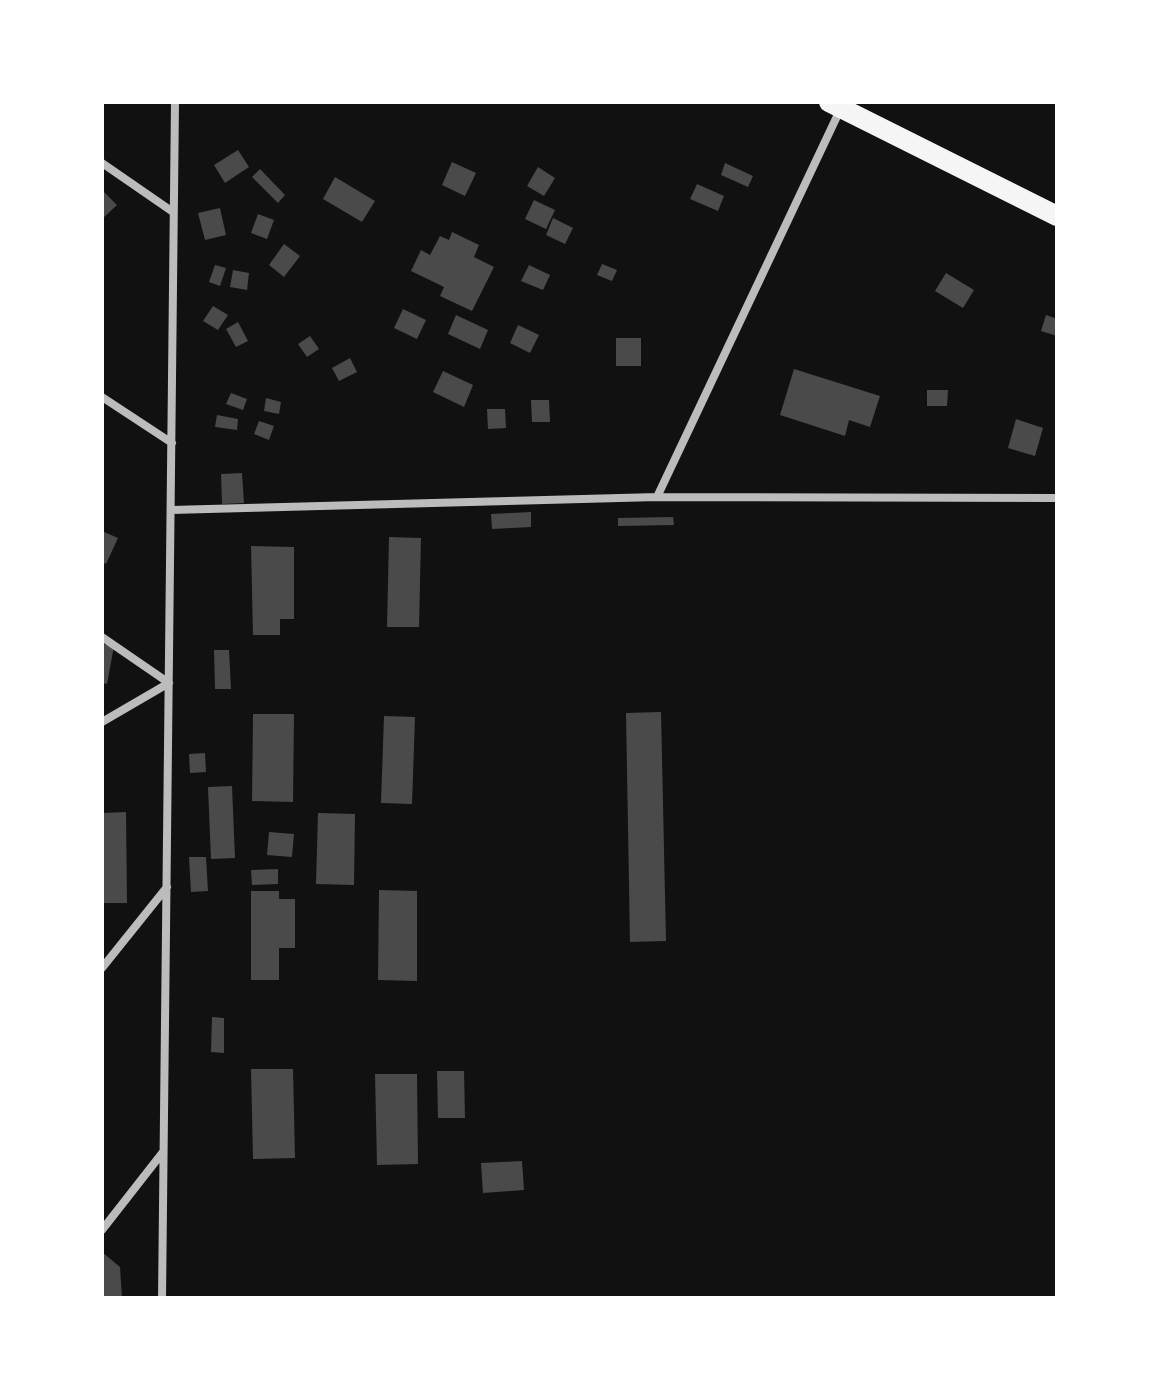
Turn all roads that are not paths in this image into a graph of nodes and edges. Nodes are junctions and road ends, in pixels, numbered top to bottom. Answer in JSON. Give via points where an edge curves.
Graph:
{"nodes":[{"id":1,"x":175,"y":102,"type":"edge"},
{"id":2,"x":838,"y":104,"type":"edge"},
{"id":3,"x":102,"y":163,"type":"edge"},
{"id":4,"x":173,"y":212,"type":"junction"},
{"id":5,"x":1057,"y":216,"type":"edge"},
{"id":6,"x":102,"y":397,"type":"edge"},
{"id":7,"x":172,"y":443,"type":"junction"},
{"id":8,"x":657,"y":497,"type":"junction"},
{"id":9,"x":1057,"y":498,"type":"edge"},
{"id":10,"x":171,"y":510,"type":"junction"},
{"id":11,"x":102,"y":637,"type":"edge"},
{"id":12,"x":169,"y":683,"type":"junction"},
{"id":13,"x":102,"y":722,"type":"edge"},
{"id":14,"x":167,"y":886,"type":"junction"},
{"id":15,"x":102,"y":968,"type":"edge"},
{"id":16,"x":164,"y":1151,"type":"junction"},
{"id":17,"x":102,"y":1230,"type":"edge"},
{"id":18,"x":162,"y":1298,"type":"edge"}],
"edges":[{"from":1,"to":4,"type":"street"},
{"from":2,"to":5,"type":"main road"},
{"from":2,"to":8,"type":"street"},
{"from":3,"to":4,"type":"street"},
{"from":4,"to":7,"type":"street"},
{"from":6,"to":7,"type":"street"},
{"from":7,"to":10,"type":"street"},
{"from":8,"to":9,"type":"street"},
{"from":8,"to":10,"type":"street"},
{"from":10,"to":12,"type":"street"},
{"from":11,"to":12,"type":"street"},
{"from":12,"to":13,"type":"street"},
{"from":12,"to":14,"type":"street"},
{"from":14,"to":15,"type":"street"},
{"from":14,"to":16,"type":"street"},
{"from":16,"to":17,"type":"street"},
{"from":16,"to":18,"type":"street"}]}
